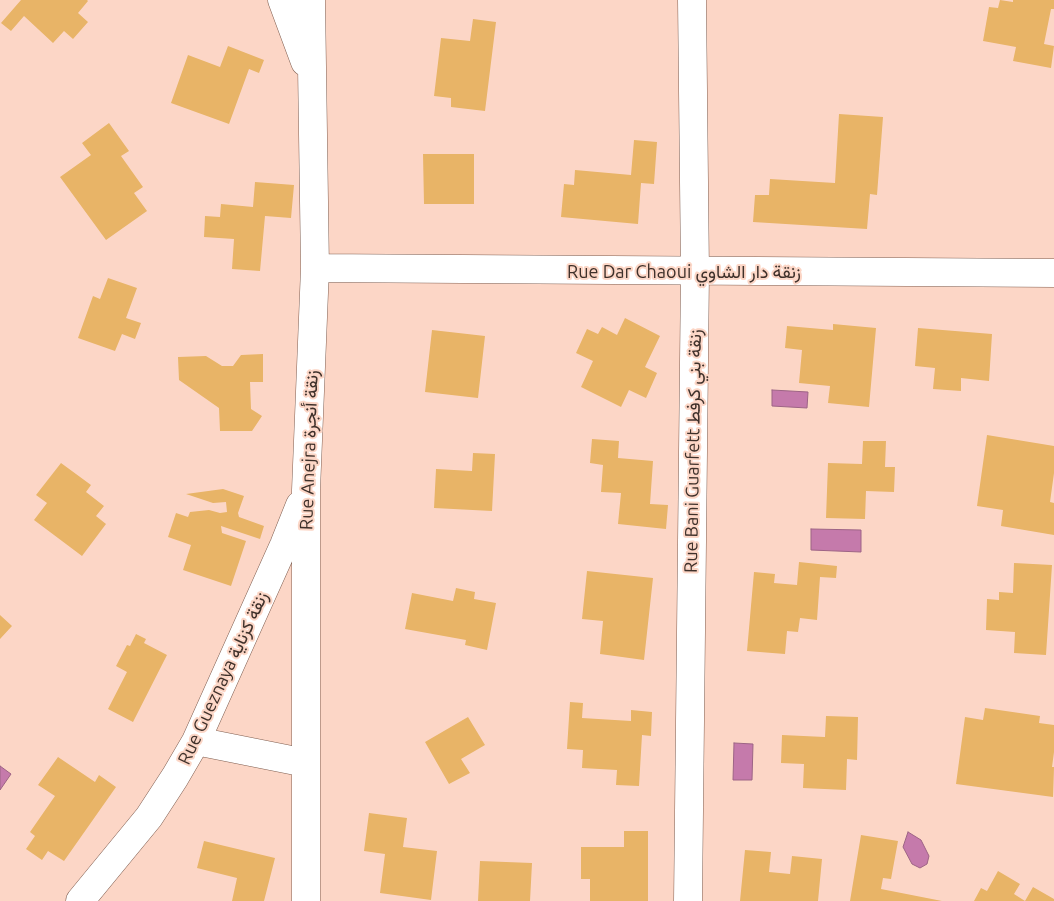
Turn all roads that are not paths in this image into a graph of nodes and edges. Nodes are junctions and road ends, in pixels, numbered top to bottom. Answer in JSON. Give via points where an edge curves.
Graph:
{"nodes":[{"id":1,"x":282,"y":0,"type":"edge"},
{"id":2,"x":311,"y":0,"type":"edge"},
{"id":3,"x":692,"y":0,"type":"edge"},
{"id":4,"x":311,"y":80,"type":"junction"},
{"id":5,"x":315,"y":268,"type":"junction"},
{"id":6,"x":695,"y":272,"type":"junction"},
{"id":7,"x":1054,"y":273,"type":"edge"},
{"id":8,"x":306,"y":490,"type":"junction"},
{"id":9,"x":196,"y":742,"type":"junction"},
{"id":10,"x":306,"y":763,"type":"junction"},
{"id":11,"x":80,"y":901,"type":"edge"},
{"id":12,"x":306,"y":901,"type":"edge"},
{"id":13,"x":688,"y":901,"type":"edge"}],
"edges":[{"from":1,"to":4,"type":"street"},
{"from":2,"to":4,"type":"street","name":"Rue Anejra زنقة أنجرة"},
{"from":3,"to":6,"type":"street","name":"Rue Bani Guarfett زنقة بني كرفط"},
{"from":4,"to":5,"type":"street","name":"Rue Anejra زنقة أنجرة"},
{"from":5,"to":6,"type":"street","name":"Rue Dar Chaoui زنقة دار الشاوي"},
{"from":5,"to":8,"type":"street","name":"Rue Anejra زنقة أنجرة"},
{"from":6,"to":7,"type":"street","name":"Rue Dar Chaoui زنقة دار الشاوي"},
{"from":6,"to":13,"type":"street","name":"Rue Bani Guarfett زنقة بني كرفط"},
{"from":8,"to":9,"type":"street","name":"Rue Gueznaya زنقة كزناية"},
{"from":8,"to":10,"type":"street","name":"Rue Anejra زنقة أنجرة"},
{"from":9,"to":10,"type":"street"},
{"from":9,"to":11,"type":"street","name":"Rue Gueznaya زنقة كزناية","via":[[149,817]]},
{"from":10,"to":12,"type":"street","name":"Rue Anejra زنقة أنجرة"}]}
